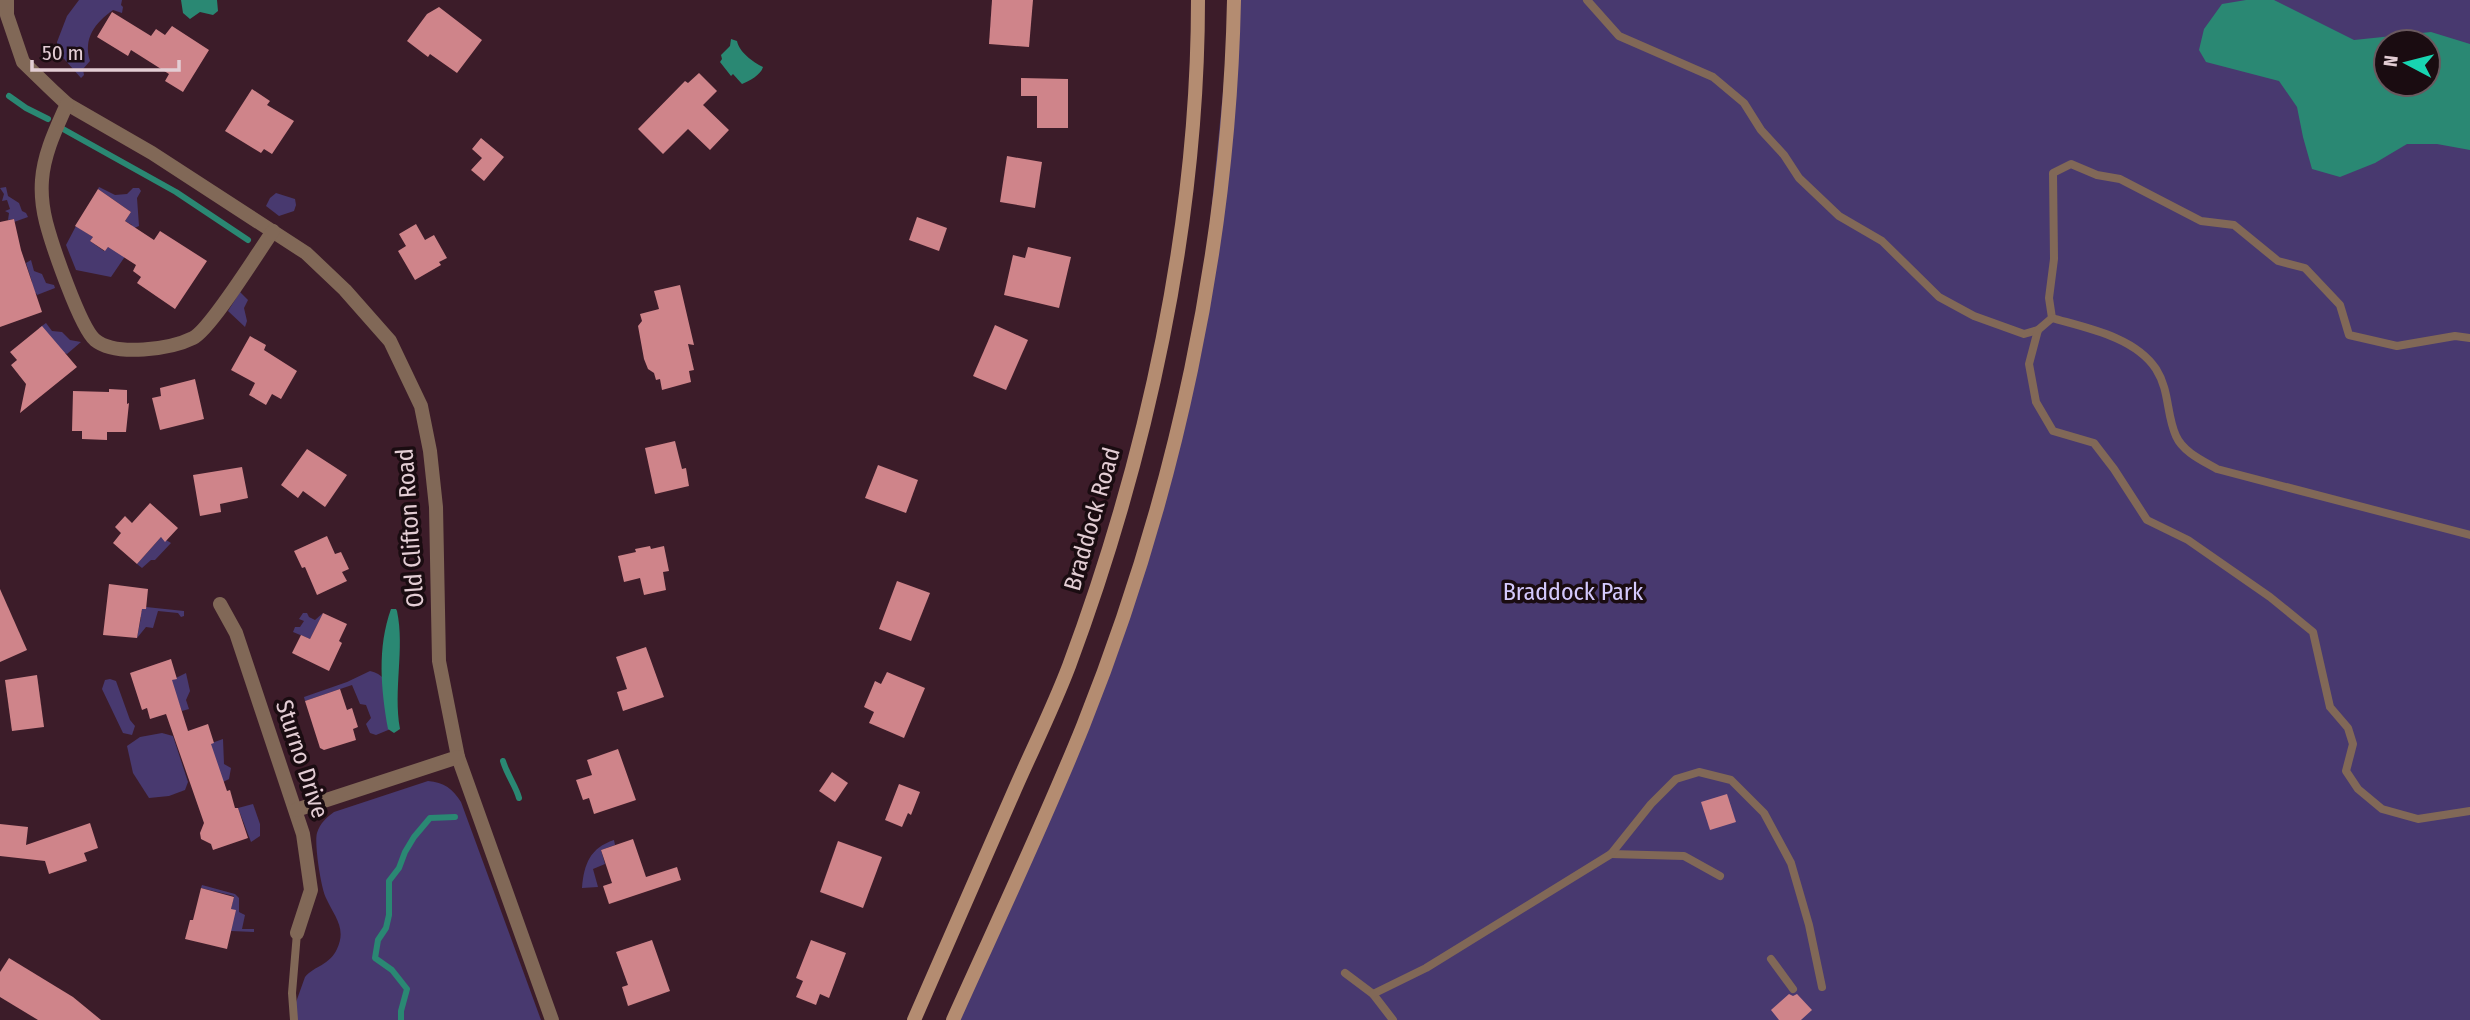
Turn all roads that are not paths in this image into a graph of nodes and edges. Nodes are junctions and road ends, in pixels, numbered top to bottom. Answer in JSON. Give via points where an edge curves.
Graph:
{"nodes":[{"id":1,"x":7,"y":0,"type":"edge"},
{"id":2,"x":1198,"y":0,"type":"edge"},
{"id":3,"x":1234,"y":0,"type":"edge"},
{"id":4,"x":1587,"y":0,"type":"edge"},
{"id":5,"x":67,"y":104,"type":"junction"},
{"id":6,"x":273,"y":231,"type":"junction"},
{"id":7,"x":2052,"y":318,"type":"junction"},
{"id":8,"x":2038,"y":330,"type":"junction"},
{"id":9,"x":2470,"y":338,"type":"edge"},
{"id":10,"x":2470,"y":536,"type":"edge"},
{"id":11,"x":220,"y":604,"type":"dead end"},
{"id":12,"x":458,"y":757,"type":"junction"},
{"id":13,"x":296,"y":810,"type":"junction"},
{"id":14,"x":2470,"y":811,"type":"edge"},
{"id":15,"x":1611,"y":853,"type":"junction"},
{"id":16,"x":1720,"y":876,"type":"dead end"},
{"id":17,"x":297,"y":933,"type":"joint"},
{"id":18,"x":1771,"y":959,"type":"dead end"},
{"id":19,"x":1345,"y":972,"type":"dead end"},
{"id":20,"x":1822,"y":987,"type":"dead end"},
{"id":21,"x":1793,"y":989,"type":"dead end"},
{"id":22,"x":1373,"y":994,"type":"junction"},
{"id":23,"x":294,"y":1020,"type":"edge"},
{"id":24,"x":552,"y":1020,"type":"edge"},
{"id":25,"x":914,"y":1020,"type":"edge"},
{"id":26,"x":953,"y":1020,"type":"edge"},
{"id":27,"x":1393,"y":1020,"type":"edge"}],
"edges":[{"from":1,"to":5,"type":"street","name":"Old Clifton Road","via":[[7,15],[23,62]]},
{"from":2,"to":25,"type":"main road","name":"Braddock Road","via":[[1194,98],[1177,254],[1160,347],[1122,502],[1068,668]]},
{"from":3,"to":26,"type":"main road","via":[[1224,168],[1206,290],[1159,501],[1083,726]]},
{"from":4,"to":8,"type":"lane","via":[[1619,36],[1713,77],[1744,103],[1798,178],[1839,216],[1882,241],[1939,297],[2024,334]]},
{"from":5,"to":6,"type":"street","name":"Old Clifton Road"},
{"from":5,"to":6,"type":"street","via":[[46,155],[42,182],[46,221],[82,323],[96,341],[117,350],[167,347],[195,337]]},
{"from":6,"to":12,"type":"street","name":"Old Clifton Road","via":[[306,253],[385,335],[421,405],[436,507],[439,661]]},
{"from":7,"to":8,"type":"lane"},
{"from":7,"to":9,"type":"lane","via":[[2053,173],[2071,164],[2120,179],[2201,221],[2234,225],[2278,261],[2305,268],[2340,305],[2349,335],[2397,346],[2455,336]]},
{"from":7,"to":10,"type":"lane","via":[[2135,348],[2155,368],[2166,389],[2176,437],[2190,453],[2217,469]]},
{"from":8,"to":14,"type":"lane","via":[[2029,364],[2036,402],[2053,431],[2094,443],[2147,520],[2188,540],[2313,632],[2330,707],[2348,727],[2353,744],[2346,771],[2358,789],[2382,809],[2418,819]]},
{"from":11,"to":13,"type":"street","name":"Sturno Drive","via":[[236,633]]},
{"from":12,"to":13,"type":"street"},
{"from":12,"to":24,"type":"street","name":"Old Clifton Road"},
{"from":13,"to":17,"type":"street","name":"Sturno Drive","via":[[311,890]]},
{"from":15,"to":16,"type":"lane","via":[[1685,856]]},
{"from":15,"to":20,"type":"lane","via":[[1676,779],[1699,772],[1731,780],[1764,813],[1791,863]]},
{"from":15,"to":22,"type":"lane","via":[[1426,968]]},
{"from":17,"to":23,"type":"lane"},
{"from":18,"to":21,"type":"lane"},
{"from":19,"to":22,"type":"lane"},
{"from":22,"to":27,"type":"lane"}]}
